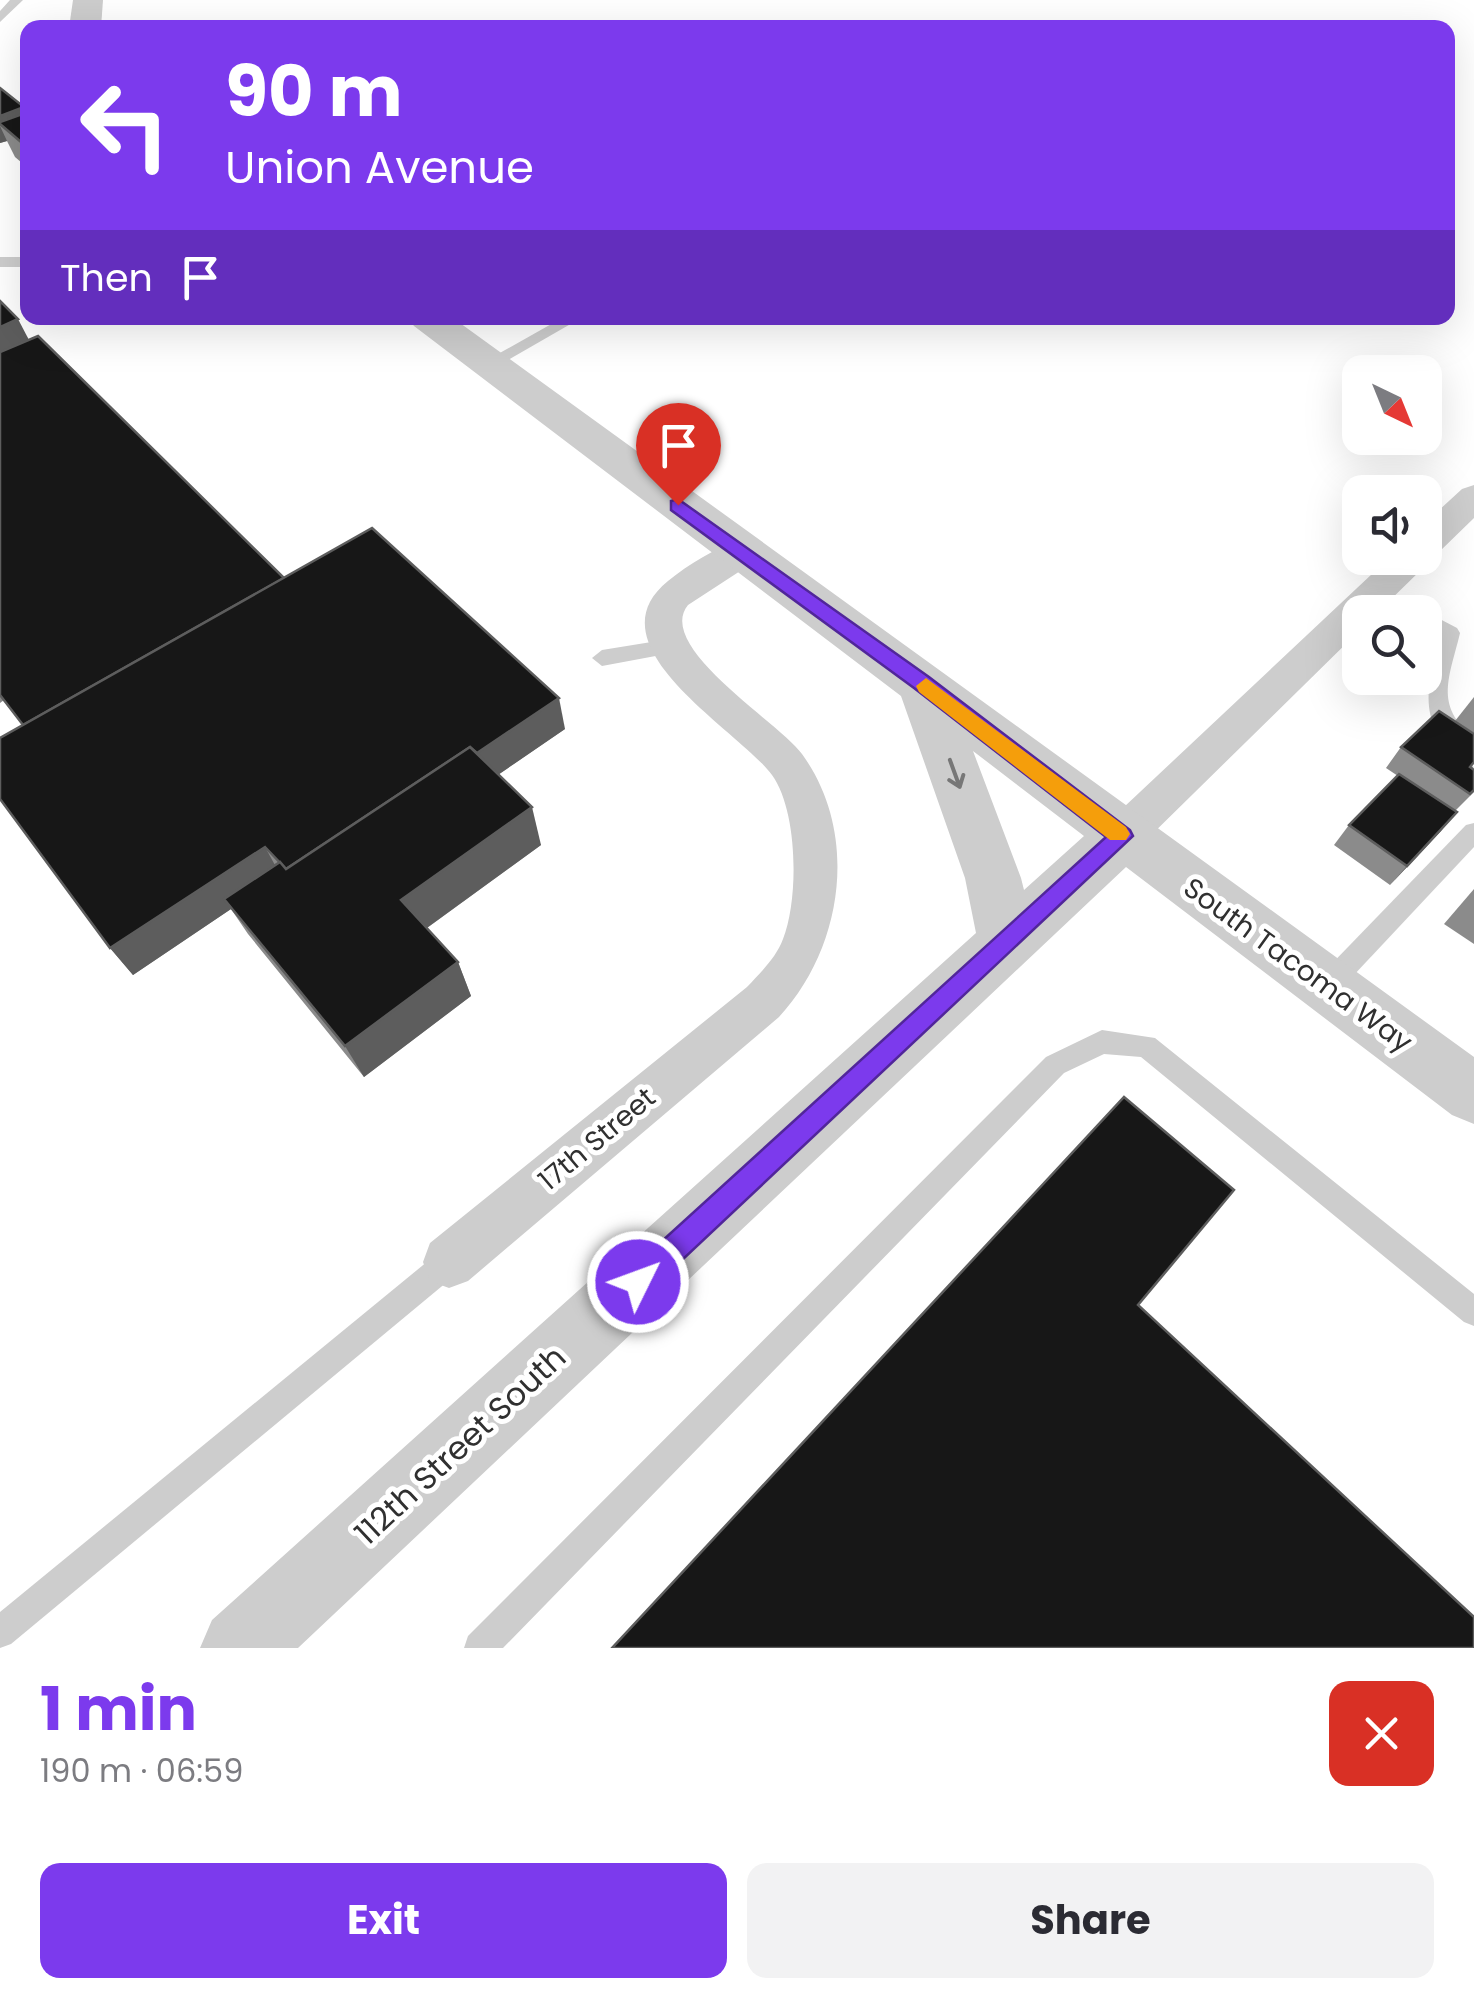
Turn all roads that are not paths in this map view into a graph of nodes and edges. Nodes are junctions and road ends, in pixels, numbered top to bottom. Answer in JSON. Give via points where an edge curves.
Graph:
{"nodes":[{"id":1,"x":17,"y":0,"type":"edge"},
{"id":2,"x":0,"y":18,"type":"edge"},
{"id":3,"x":438,"y":325,"type":"edge"},
{"id":4,"x":560,"y":325,"type":"edge"},
{"id":5,"x":490,"y":363,"type":"junction"},
{"id":6,"x":1474,"y":496,"type":"edge"},
{"id":7,"x":1442,"y":527,"type":"edge"},
{"id":8,"x":741,"y":552,"type":"junction"},
{"id":9,"x":1393,"y":575,"type":"edge"},
{"id":10,"x":1375,"y":592,"type":"junction"},
{"id":11,"x":1381,"y":595,"type":"edge"},
{"id":12,"x":1442,"y":629,"type":"edge"},
{"id":13,"x":670,"y":646,"type":"junction"},
{"id":14,"x":602,"y":658,"type":"dead end"},
{"id":15,"x":1442,"y":669,"type":"edge"},
{"id":16,"x":921,"y":682,"type":"junction"},
{"id":17,"x":1436,"y":695,"type":"edge"},
{"id":18,"x":1474,"y":749,"type":"edge"},
{"id":19,"x":1474,"y":832,"type":"edge"},
{"id":20,"x":1122,"y":836,"type":"junction"},
{"id":21,"x":1007,"y":942,"type":"junction"},
{"id":22,"x":1327,"y":986,"type":"junction"},
{"id":23,"x":1474,"y":1094,"type":"edge"},
{"id":24,"x":449,"y":1262,"type":"joint"},
{"id":25,"x":1474,"y":1312,"type":"edge"},
{"id":26,"x":1,"y":1631,"type":"edge"},
{"id":27,"x":240,"y":1648,"type":"edge"},
{"id":28,"x":480,"y":1648,"type":"edge"}],
"edges":[{"from":1,"to":2,"type":"lane"},
{"from":3,"to":5,"type":"street","name":"South Tacoma Way"},
{"from":4,"to":5,"type":"lane"},
{"from":5,"to":8,"type":"street","name":"South Tacoma Way"},
{"from":6,"to":7,"type":"street"},
{"from":8,"to":13,"type":"street","via":[[666,606],[662,624]]},
{"from":8,"to":16,"type":"street","name":"South Tacoma Way"},
{"from":9,"to":10,"type":"street"},
{"from":10,"to":11,"type":"lane"},
{"from":10,"to":20,"type":"street"},
{"from":12,"to":15,"type":"lane","via":[[1450,633]]},
{"from":13,"to":14,"type":"lane"},
{"from":13,"to":24,"type":"street","name":"17th Street","via":[[698,683],[776,750],[798,783],[813,844],[808,941],[763,1002]]},
{"from":16,"to":20,"type":"street","name":"South Tacoma Way"},
{"from":16,"to":21,"type":"street","one_way":true,"via":[[992,878]]},
{"from":17,"to":18,"type":"lane","via":[[1434,705],[1447,730]]},
{"from":19,"to":22,"type":"lane"},
{"from":20,"to":21,"type":"street","name":"112th Street South"},
{"from":20,"to":22,"type":"street","name":"South Tacoma Way"},
{"from":21,"to":27,"type":"street","name":"112th Street South"},
{"from":22,"to":23,"type":"street","name":"South Tacoma Way"},
{"from":24,"to":26,"type":"lane","name":"17th Street"},
{"from":25,"to":28,"type":"lane","via":[[1146,1046],[1102,1042],[1054,1065]]}]}
